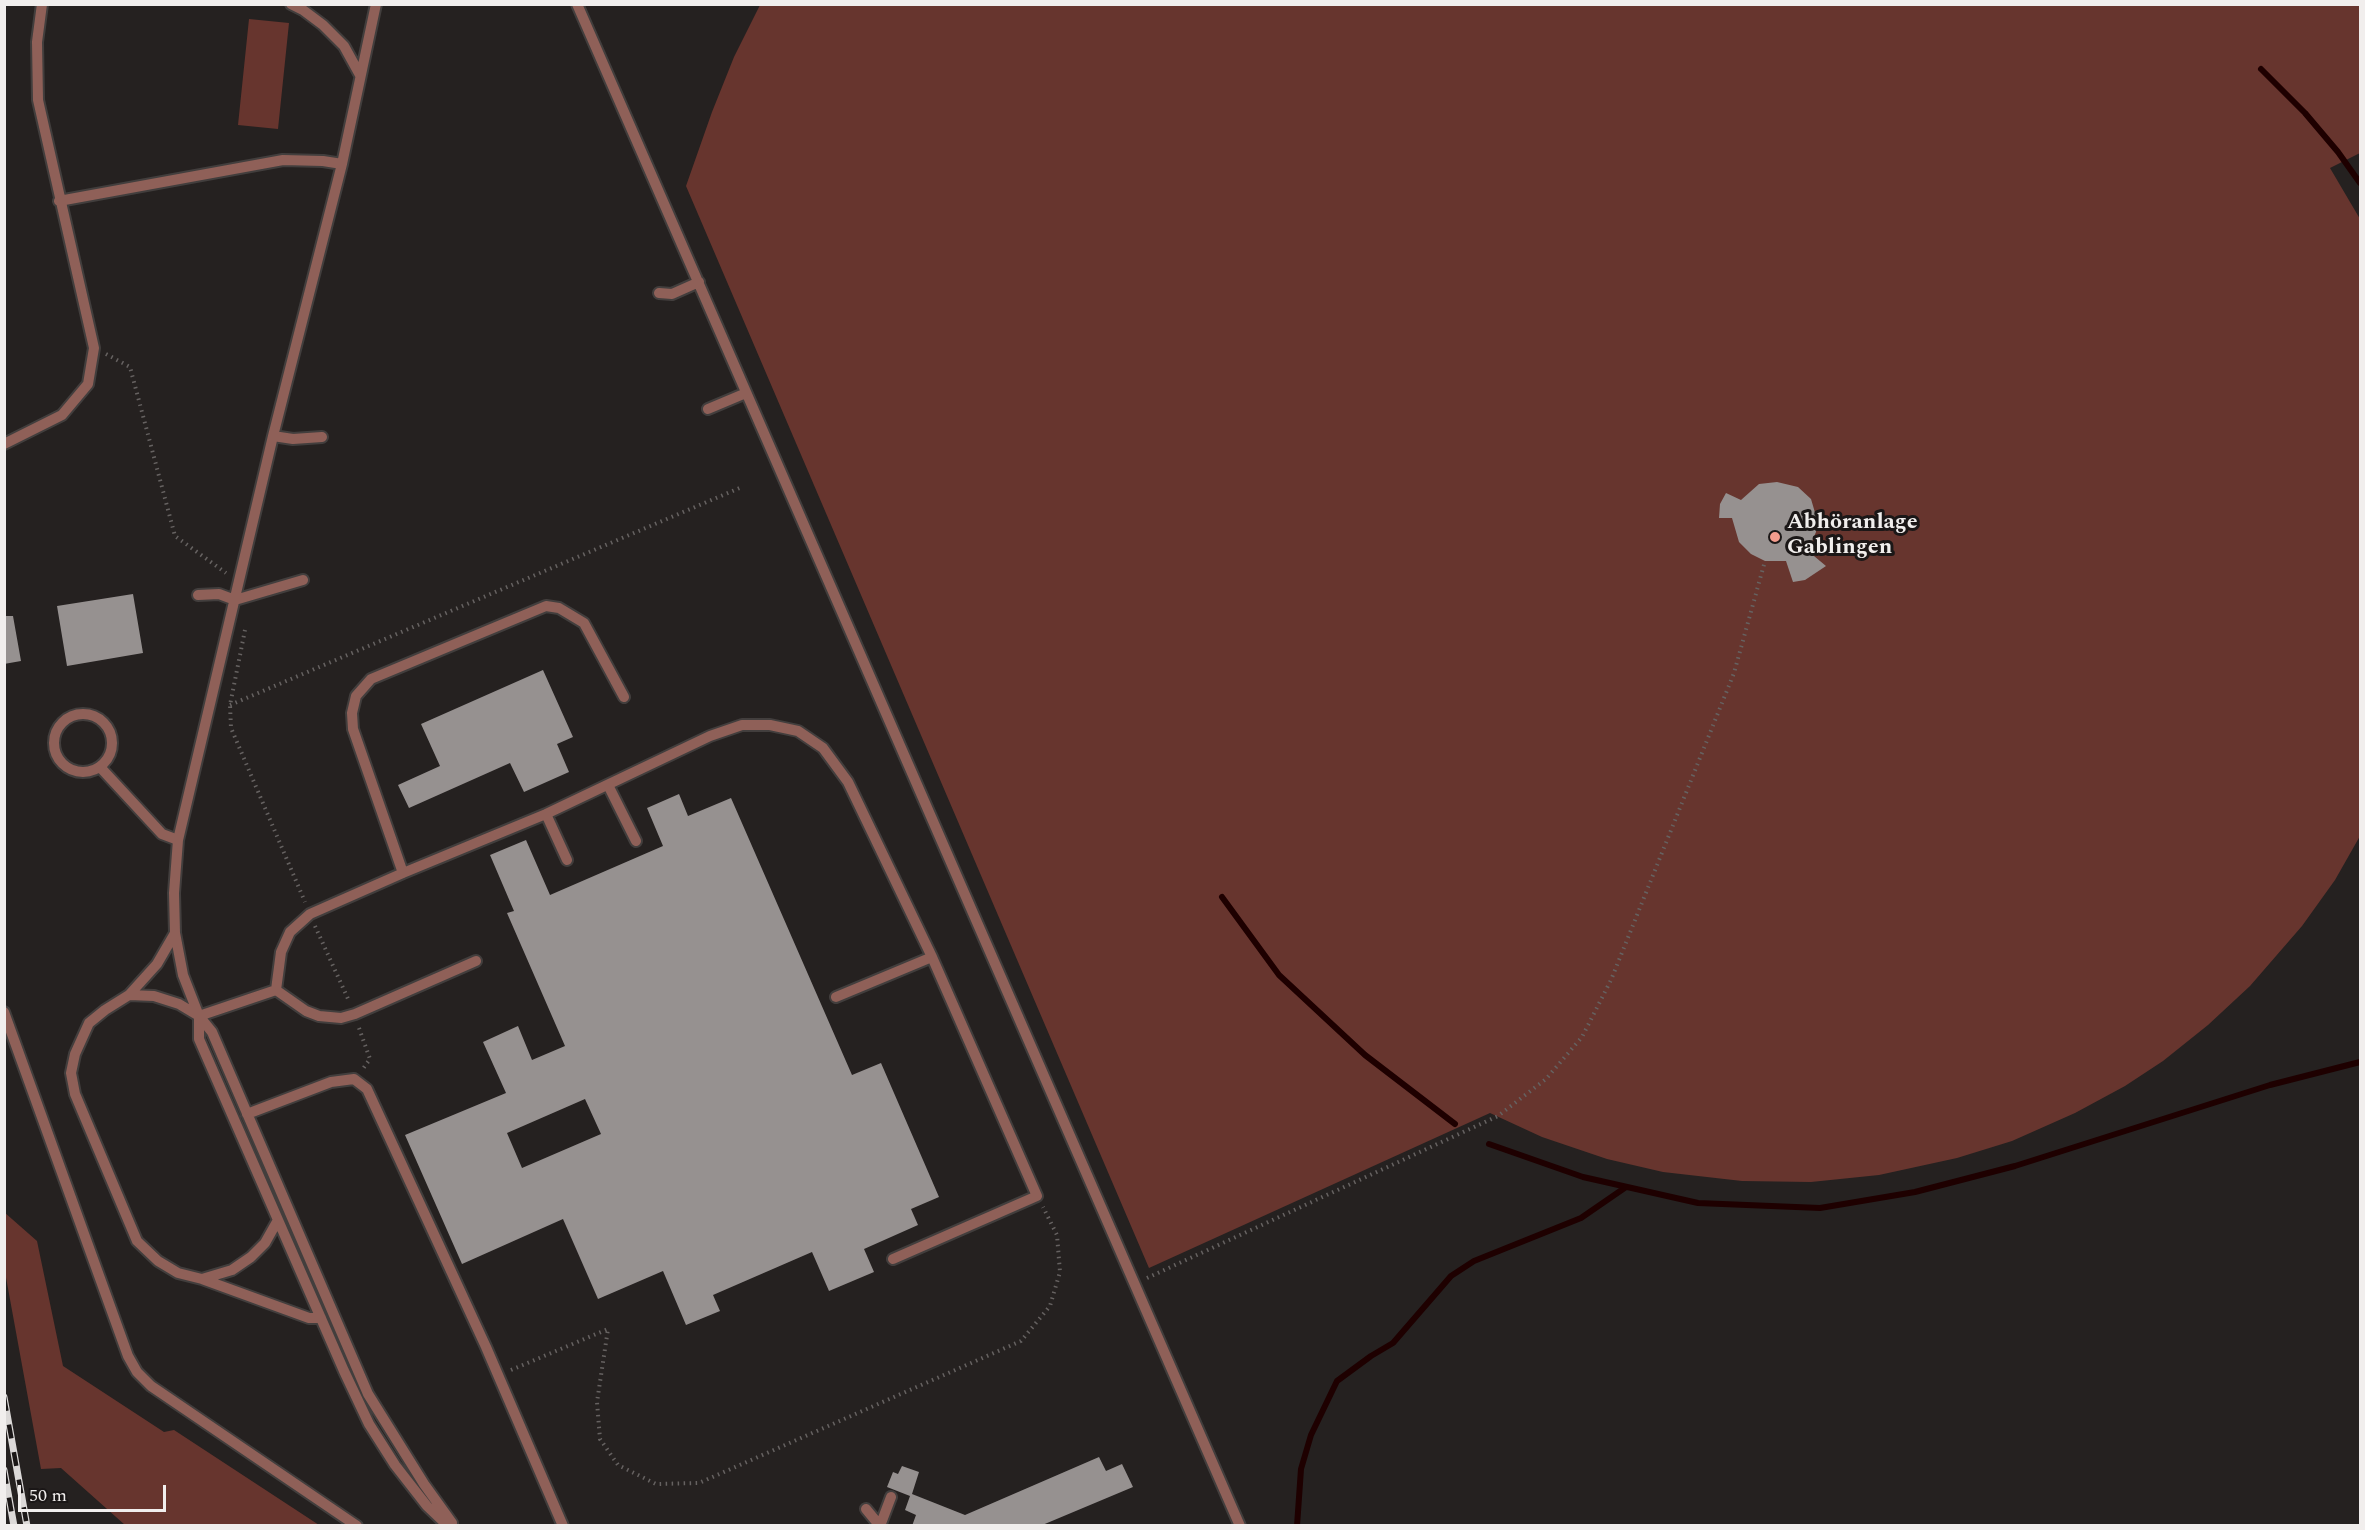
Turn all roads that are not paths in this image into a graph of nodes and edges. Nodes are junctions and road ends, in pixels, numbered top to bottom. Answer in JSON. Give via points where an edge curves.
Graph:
{"nodes":[{"id":1,"x":42,"y":4,"type":"edge"},
{"id":2,"x":291,"y":4,"type":"edge"},
{"id":3,"x":376,"y":4,"type":"edge"},
{"id":4,"x":577,"y":4,"type":"edge"},
{"id":5,"x":360,"y":75,"type":"junction"},
{"id":6,"x":342,"y":164,"type":"junction"},
{"id":7,"x":59,"y":201,"type":"junction"},
{"id":8,"x":699,"y":282,"type":"junction"},
{"id":9,"x":659,"y":293,"type":"dead end"},
{"id":10,"x":746,"y":393,"type":"junction"},
{"id":11,"x":708,"y":409,"type":"dead end"},
{"id":12,"x":273,"y":436,"type":"junction"},
{"id":13,"x":322,"y":437,"type":"dead end"},
{"id":14,"x":4,"y":444,"type":"edge"},
{"id":15,"x":303,"y":580,"type":"dead end"},
{"id":16,"x":198,"y":595,"type":"dead end"},
{"id":17,"x":235,"y":600,"type":"junction"},
{"id":18,"x":624,"y":697,"type":"dead end"},
{"id":19,"x":100,"y":767,"type":"junction"},
{"id":20,"x":608,"y":785,"type":"junction"},
{"id":21,"x":546,"y":814,"type":"junction"},
{"id":22,"x":178,"y":840,"type":"junction"},
{"id":23,"x":636,"y":842,"type":"dead end"},
{"id":24,"x":567,"y":860,"type":"dead end"},
{"id":25,"x":404,"y":873,"type":"junction"},
{"id":26,"x":175,"y":933,"type":"junction"},
{"id":27,"x":932,"y":957,"type":"junction"},
{"id":28,"x":476,"y":961,"type":"dead end"},
{"id":29,"x":276,"y":990,"type":"junction"},
{"id":30,"x":129,"y":995,"type":"junction"},
{"id":31,"x":837,"y":997,"type":"dead end"},
{"id":32,"x":4,"y":1012,"type":"edge"},
{"id":33,"x":199,"y":1017,"type":"junction"},
{"id":34,"x":247,"y":1114,"type":"junction"},
{"id":35,"x":278,"y":1220,"type":"junction"},
{"id":36,"x":893,"y":1259,"type":"dead end"},
{"id":37,"x":202,"y":1279,"type":"junction"},
{"id":38,"x":321,"y":1318,"type":"junction"},
{"id":39,"x":891,"y":1497,"type":"dead end"},
{"id":40,"x":866,"y":1509,"type":"dead end"},
{"id":41,"x":558,"y":1514,"type":"junction"},
{"id":42,"x":357,"y":1526,"type":"edge"},
{"id":43,"x":448,"y":1526,"type":"edge"},
{"id":44,"x":454,"y":1526,"type":"edge"},
{"id":45,"x":551,"y":1526,"type":"edge"},
{"id":46,"x":563,"y":1526,"type":"edge"},
{"id":47,"x":1240,"y":1526,"type":"edge"}],
"edges":[{"from":1,"to":7,"type":"lane","via":[[37,42],[38,100]]},
{"from":2,"to":5,"type":"lane","via":[[344,46]]},
{"from":3,"to":5,"type":"lane"},
{"from":4,"to":8,"type":"lane"},
{"from":5,"to":6,"type":"lane"},
{"from":6,"to":7,"type":"lane","via":[[284,160]]},
{"from":6,"to":12,"type":"lane"},
{"from":7,"to":14,"type":"lane","via":[[94,348],[88,384],[62,415]]},
{"from":8,"to":9,"type":"lane","via":[[672,294]]},
{"from":8,"to":10,"type":"lane"},
{"from":10,"to":11,"type":"lane"},
{"from":10,"to":47,"type":"lane"},
{"from":12,"to":13,"type":"lane","via":[[293,440]]},
{"from":12,"to":17,"type":"lane"},
{"from":15,"to":17,"type":"lane"},
{"from":16,"to":17,"type":"lane","via":[[219,594]]},
{"from":17,"to":22,"type":"lane"},
{"from":18,"to":25,"type":"lane","via":[[584,623],[559,608],[546,606],[371,679],[356,696],[353,729]]},
{"from":19,"to":19,"type":"lane","via":[[81,772],[60,761],[53,743],[65,719],[84,713],[108,726],[113,742]]},
{"from":19,"to":22,"type":"lane","via":[[162,834]]},
{"from":20,"to":21,"type":"lane"},
{"from":20,"to":23,"type":"lane"},
{"from":20,"to":27,"type":"lane","via":[[710,736],[742,725],[798,731],[823,748],[848,783]]},
{"from":21,"to":24,"type":"lane"},
{"from":21,"to":25,"type":"lane"},
{"from":22,"to":26,"type":"lane"},
{"from":25,"to":29,"type":"lane","via":[[310,914],[290,932],[281,951]]},
{"from":26,"to":30,"type":"lane","via":[[157,964]]},
{"from":26,"to":33,"type":"lane","via":[[183,975]]},
{"from":27,"to":31,"type":"lane"},
{"from":27,"to":36,"type":"lane","via":[[1037,1196]]},
{"from":28,"to":29,"type":"lane","via":[[341,1018],[306,1011]]},
{"from":29,"to":33,"type":"lane"},
{"from":30,"to":33,"type":"lane","via":[[154,996],[179,1004]]},
{"from":30,"to":37,"type":"lane","via":[[89,1023],[71,1073],[75,1094],[137,1241],[178,1273]]},
{"from":32,"to":42,"type":"lane","via":[[137,1372],[151,1386]]},
{"from":33,"to":34,"type":"lane","via":[[212,1032]]},
{"from":33,"to":35,"type":"lane","via":[[200,1039]]},
{"from":34,"to":41,"type":"lane","via":[[331,1082],[354,1079],[367,1089]]},
{"from":34,"to":44,"type":"lane","via":[[368,1394]]},
{"from":35,"to":37,"type":"lane","via":[[265,1243],[251,1257],[232,1270]]},
{"from":35,"to":38,"type":"lane"},
{"from":37,"to":38,"type":"lane","via":[[309,1318]]},
{"from":38,"to":43,"type":"lane","via":[[369,1424],[395,1465]]},
{"from":39,"to":40,"type":"lane","via":[[880,1526]]},
{"from":41,"to":45,"type":"lane"},
{"from":41,"to":46,"type":"lane"}]}
